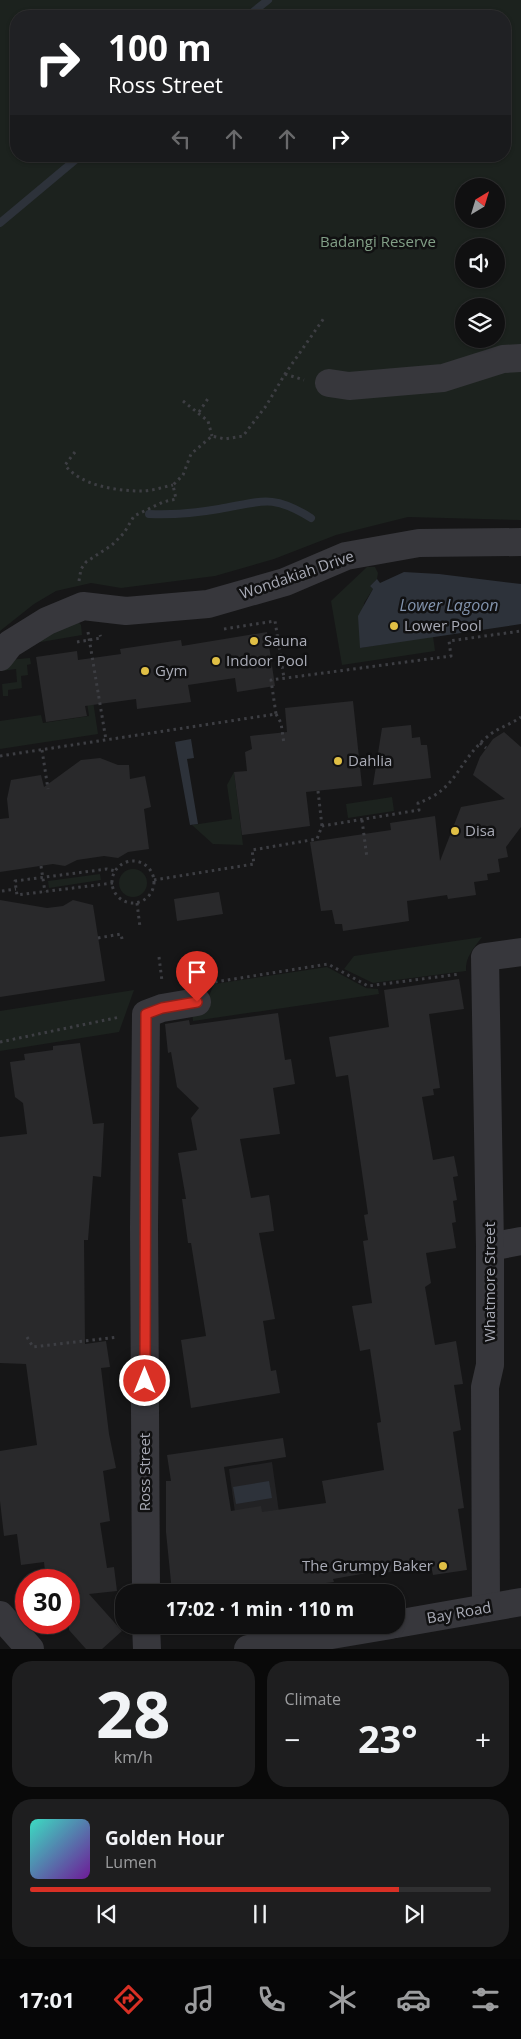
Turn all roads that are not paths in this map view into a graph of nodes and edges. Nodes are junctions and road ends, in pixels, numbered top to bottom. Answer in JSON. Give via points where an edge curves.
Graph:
{"nodes":[{"id":1,"x":521,"y":358,"type":"edge"},
{"id":2,"x":329,"y":383,"type":"dead end"},
{"id":3,"x":521,"y":542,"type":"edge"},
{"id":4,"x":0,"y":657,"type":"edge"},
{"id":5,"x":521,"y":952,"type":"edge"},
{"id":6,"x":197,"y":1002,"type":"dead end"},
{"id":7,"x":521,"y":1241,"type":"edge"},
{"id":8,"x":490,"y":1247,"type":"junction"},
{"id":9,"x":146,"y":1584,"type":"edge"},
{"id":10,"x":521,"y":1602,"type":"edge"},
{"id":11,"x":486,"y":1608,"type":"junction"},
{"id":12,"x":0,"y":1615,"type":"edge"},
{"id":13,"x":405,"y":1622,"type":"edge"},
{"id":14,"x":146,"y":1634,"type":"edge"},
{"id":15,"x":337,"y":1634,"type":"edge"},
{"id":16,"x":30,"y":1649,"type":"edge"},
{"id":17,"x":147,"y":1649,"type":"edge"},
{"id":18,"x":248,"y":1649,"type":"edge"}],
"edges":[{"from":1,"to":2,"type":"street","via":[[503,358],[443,378],[349,386]]},
{"from":3,"to":4,"type":"street","name":"Wondakiah Drive","via":[[420,543],[346,556],[285,582],[208,604],[126,611],[83,606],[47,621],[10,644]]},
{"from":5,"to":8,"type":"street","name":"Whatmore Street","via":[[485,963]]},
{"from":6,"to":9,"type":"street","name":"Ross Street","via":[[146,1014]]},
{"from":7,"to":8,"type":"street"},
{"from":8,"to":11,"type":"street","name":"Whatmore Street","via":[[490,1365],[485,1387]]},
{"from":10,"to":11,"type":"street","name":"Bay Road"},
{"from":11,"to":13,"type":"street","name":"Bay Road"},
{"from":12,"to":16,"type":"street"},
{"from":14,"to":17,"type":"street"},
{"from":15,"to":18,"type":"street"}]}
